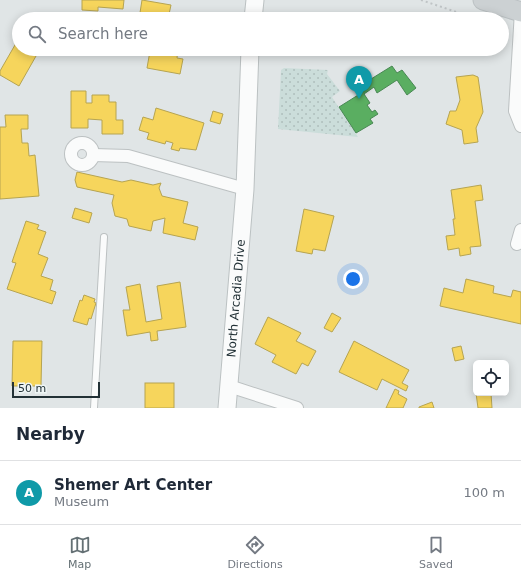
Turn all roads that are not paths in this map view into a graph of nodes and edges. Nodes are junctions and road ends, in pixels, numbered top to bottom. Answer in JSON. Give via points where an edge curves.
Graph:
{"nodes":[{"id":1,"x":255,"y":0,"type":"edge"},
{"id":2,"x":483,"y":0,"type":"edge"},
{"id":3,"x":254,"y":12,"type":"edge"},
{"id":4,"x":521,"y":12,"type":"edge"},
{"id":5,"x":250,"y":56,"type":"edge"},
{"id":6,"x":521,"y":126,"type":"edge"},
{"id":7,"x":93,"y":155,"type":"dead end"},
{"id":8,"x":245,"y":189,"type":"junction"},
{"id":9,"x":521,"y":230,"type":"edge"},
{"id":10,"x":104,"y":237,"type":"dead end"},
{"id":11,"x":517,"y":244,"type":"dead end"},
{"id":12,"x":229,"y":386,"type":"junction"},
{"id":13,"x":94,"y":408,"type":"edge"},
{"id":14,"x":227,"y":408,"type":"edge"},
{"id":15,"x":297,"y":408,"type":"edge"}],
"edges":[{"from":1,"to":3,"type":"street"},
{"from":2,"to":4,"type":"main road"},
{"from":4,"to":6,"type":"street","via":[[515,111]]},
{"from":5,"to":8,"type":"street","name":"North Arcadia Drive"},
{"from":7,"to":8,"type":"street","via":[[128,156]]},
{"from":8,"to":12,"type":"street","name":"North Arcadia Drive"},
{"from":9,"to":11,"type":"street"},
{"from":10,"to":13,"type":"lane"},
{"from":12,"to":14,"type":"street","name":"North Arcadia Drive"},
{"from":12,"to":15,"type":"street"}]}
